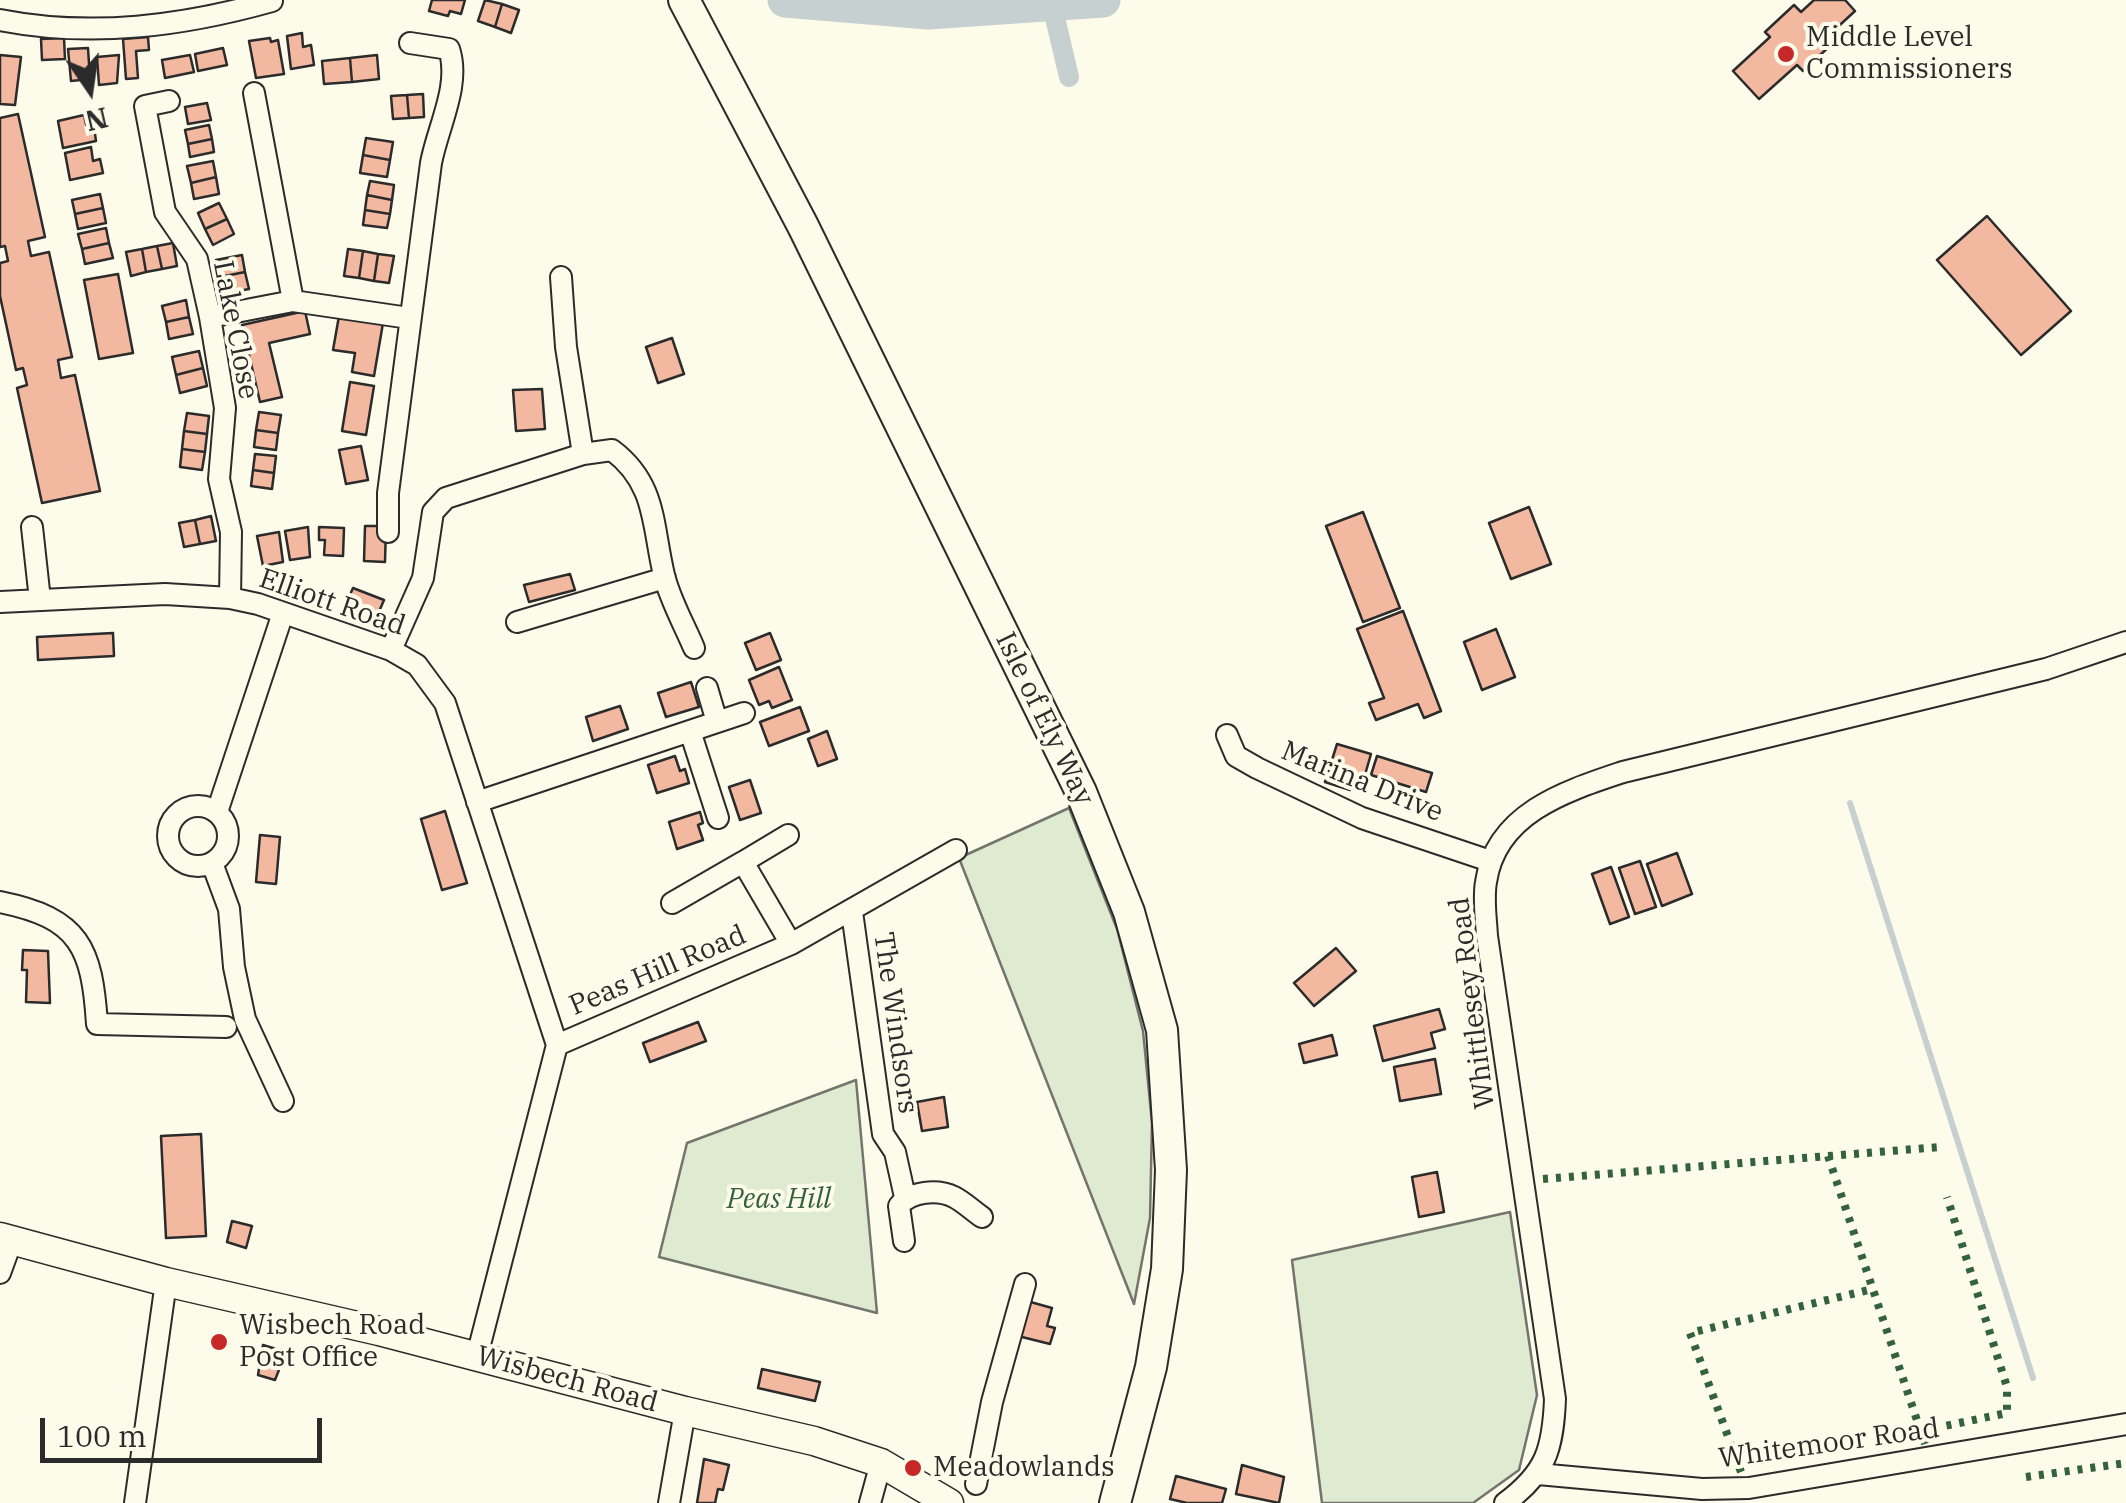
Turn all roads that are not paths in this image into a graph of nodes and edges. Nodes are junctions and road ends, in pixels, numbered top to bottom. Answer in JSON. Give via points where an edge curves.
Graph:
{"nodes":[{"id":1,"x":684,"y":0,"type":"edge"},
{"id":2,"x":272,"y":1,"type":"edge"},
{"id":3,"x":0,"y":20,"type":"edge"},
{"id":4,"x":410,"y":43,"type":"dead end"},
{"id":5,"x":254,"y":93,"type":"dead end"},
{"id":6,"x":170,"y":101,"type":"dead end"},
{"id":7,"x":560,"y":277,"type":"dead end"},
{"id":8,"x":293,"y":301,"type":"junction"},
{"id":9,"x":210,"y":318,"type":"junction"},
{"id":10,"x":409,"y":318,"type":"junction"},
{"id":11,"x":583,"y":454,"type":"junction"},
{"id":12,"x":32,"y":528,"type":"dead end"},
{"id":13,"x":388,"y":532,"type":"dead end"},
{"id":14,"x":665,"y":578,"type":"junction"},
{"id":15,"x":230,"y":598,"type":"junction"},
{"id":16,"x":40,"y":600,"type":"junction"},
{"id":17,"x":0,"y":602,"type":"edge"},
{"id":18,"x":284,"y":612,"type":"junction"},
{"id":19,"x":518,"y":622,"type":"dead end"},
{"id":20,"x":2126,"y":642,"type":"edge"},
{"id":21,"x":694,"y":648,"type":"dead end"},
{"id":22,"x":391,"y":650,"type":"junction"},
{"id":23,"x":706,"y":688,"type":"dead end"},
{"id":24,"x":744,"y":713,"type":"dead end"},
{"id":25,"x":717,"y":722,"type":"junction"},
{"id":26,"x":690,"y":731,"type":"junction"},
{"id":27,"x":1227,"y":735,"type":"dead end"},
{"id":28,"x":477,"y":802,"type":"junction"},
{"id":29,"x":217,"y":812,"type":"junction"},
{"id":30,"x":718,"y":818,"type":"dead end"},
{"id":31,"x":788,"y":835,"type":"dead end"},
{"id":32,"x":956,"y":850,"type":"dead end"},
{"id":33,"x":1490,"y":861,"type":"junction"},
{"id":34,"x":742,"y":862,"type":"junction"},
{"id":35,"x":212,"y":863,"type":"junction"},
{"id":36,"x":0,"y":902,"type":"edge"},
{"id":37,"x":672,"y":903,"type":"dead end"},
{"id":38,"x":852,"y":912,"type":"junction"},
{"id":39,"x":791,"y":944,"type":"junction"},
{"id":40,"x":226,"y":1027,"type":"dead end"},
{"id":41,"x":557,"y":1044,"type":"junction"},
{"id":42,"x":283,"y":1101,"type":"dead end"},
{"id":43,"x":906,"y":1197,"type":"junction"},
{"id":44,"x":982,"y":1217,"type":"dead end"},
{"id":45,"x":6,"y":1239,"type":"edge"},
{"id":46,"x":904,"y":1241,"type":"dead end"},
{"id":47,"x":0,"y":1274,"type":"edge"},
{"id":48,"x":166,"y":1282,"type":"junction"},
{"id":49,"x":1025,"y":1284,"type":"dead end"},
{"id":50,"x":477,"y":1356,"type":"junction"},
{"id":51,"x":686,"y":1412,"type":"junction"},
{"id":52,"x":2126,"y":1424,"type":"edge"},
{"id":53,"x":881,"y":1463,"type":"junction"},
{"id":54,"x":1538,"y":1474,"type":"junction"},
{"id":55,"x":976,"y":1484,"type":"dead end"},
{"id":56,"x":1118,"y":1500,"type":"edge"},
{"id":57,"x":136,"y":1503,"type":"edge"},
{"id":58,"x":669,"y":1503,"type":"edge"},
{"id":59,"x":870,"y":1503,"type":"edge"},
{"id":60,"x":950,"y":1503,"type":"edge"},
{"id":61,"x":1504,"y":1503,"type":"edge"}],
"edges":[{"from":1,"to":56,"type":"highway","name":"Isle of Ely Way","via":[[1082,792],[1129,912],[1162,1030],[1171,1170],[1167,1269]]},
{"from":2,"to":3,"type":"street","via":[[140,29]]},
{"from":4,"to":10,"type":"street","via":[[449,49],[454,81],[437,131]]},
{"from":5,"to":8,"type":"street"},
{"from":6,"to":9,"type":"street","name":"Lake Close","via":[[146,106],[148,122],[166,212],[197,259]]},
{"from":7,"to":11,"type":"street"},
{"from":8,"to":9,"type":"street"},
{"from":8,"to":10,"type":"street"},
{"from":9,"to":15,"type":"street","name":"Lake Close","via":[[225,408],[219,478],[231,532]]},
{"from":10,"to":13,"type":"street"},
{"from":11,"to":14,"type":"street","via":[[612,450],[643,482]]},
{"from":11,"to":22,"type":"street","via":[[446,498],[433,512],[423,578]]},
{"from":12,"to":16,"type":"street"},
{"from":14,"to":19,"type":"street"},
{"from":14,"to":21,"type":"street"},
{"from":15,"to":16,"type":"street","name":"Elliott Road"},
{"from":15,"to":18,"type":"street","name":"Elliott Road"},
{"from":16,"to":17,"type":"street","name":"Elliott Road"},
{"from":18,"to":22,"type":"street","name":"Elliott Road"},
{"from":18,"to":29,"type":"street"},
{"from":20,"to":33,"type":"street","name":"Whittlesey Road","via":[[2046,669],[1562,792],[1527,812]]},
{"from":22,"to":28,"type":"street","name":"Elliott Road","via":[[417,664],[445,702]]},
{"from":23,"to":25,"type":"street"},
{"from":24,"to":25,"type":"street"},
{"from":25,"to":26,"type":"street"},
{"from":26,"to":28,"type":"street"},
{"from":26,"to":30,"type":"street"},
{"from":27,"to":33,"type":"street","name":"Marina Drive","via":[[1236,756],[1257,768],[1362,818]]},
{"from":28,"to":41,"type":"street","name":"Elliott Road"},
{"from":29,"to":35,"type":"street","via":[[227,845]]},
{"from":29,"to":35,"type":"street","via":[[192,806],[180,811],[168,832],[176,857],[186,864]]},
{"from":31,"to":34,"type":"street"},
{"from":32,"to":38,"type":"street","name":"Peas Hill Road"},
{"from":33,"to":54,"type":"street","name":"Whittlesey Road","via":[[1486,936],[1556,1399],[1549,1453]]},
{"from":34,"to":37,"type":"street"},
{"from":34,"to":39,"type":"street"},
{"from":35,"to":42,"type":"street","via":[[230,909],[245,1019]]},
{"from":36,"to":40,"type":"street","via":[[55,919],[82,944],[98,1024]]},
{"from":38,"to":39,"type":"street","name":"Peas Hill Road"},
{"from":38,"to":43,"type":"street","name":"The Windsors","via":[[883,1134],[896,1152]]},
{"from":39,"to":41,"type":"street","name":"Peas Hill Road"},
{"from":41,"to":50,"type":"street","name":"Peas Hill Road"},
{"from":43,"to":44,"type":"street","via":[[951,1195]]},
{"from":43,"to":46,"type":"street","name":"The Windsors","via":[[899,1206]]},
{"from":45,"to":47,"type":"street"},
{"from":45,"to":48,"type":"main road","name":"Wisbech Road"},
{"from":48,"to":50,"type":"main road","name":"Wisbech Road"},
{"from":48,"to":57,"type":"street"},
{"from":49,"to":55,"type":"street"},
{"from":50,"to":51,"type":"main road","name":"Wisbech Road"},
{"from":51,"to":53,"type":"main road","name":"Wisbech Road"},
{"from":51,"to":58,"type":"street"},
{"from":52,"to":54,"type":"street","name":"Whitemoor Road","via":[[1750,1488]]},
{"from":53,"to":59,"type":"street"},
{"from":53,"to":60,"type":"main road","name":"Wisbech Road"},
{"from":54,"to":61,"type":"street"}]}
